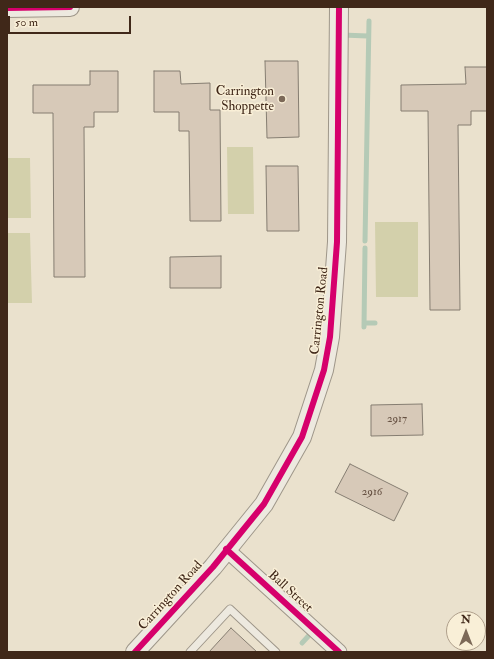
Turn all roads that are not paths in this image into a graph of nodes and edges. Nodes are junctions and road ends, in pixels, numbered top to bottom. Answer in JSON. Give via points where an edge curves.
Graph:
{"nodes":[{"id":1,"x":70,"y":7,"type":"edge"},
{"id":2,"x":339,"y":7,"type":"edge"},
{"id":3,"x":7,"y":8,"type":"edge"},
{"id":4,"x":226,"y":549,"type":"junction"},
{"id":5,"x":135,"y":652,"type":"edge"},
{"id":6,"x":190,"y":652,"type":"edge"},
{"id":7,"x":276,"y":652,"type":"edge"},
{"id":8,"x":338,"y":652,"type":"edge"}],
"edges":[{"from":1,"to":3,"type":"street"},
{"from":2,"to":4,"type":"street","name":"Carrington Road","via":[[337,242],[330,337],[324,370],[302,437],[264,504]]},
{"from":4,"to":5,"type":"street","name":"Carrington Road"},
{"from":4,"to":8,"type":"street","name":"Ball Street"},
{"from":6,"to":7,"type":"lane","via":[[230,608]]}]}
